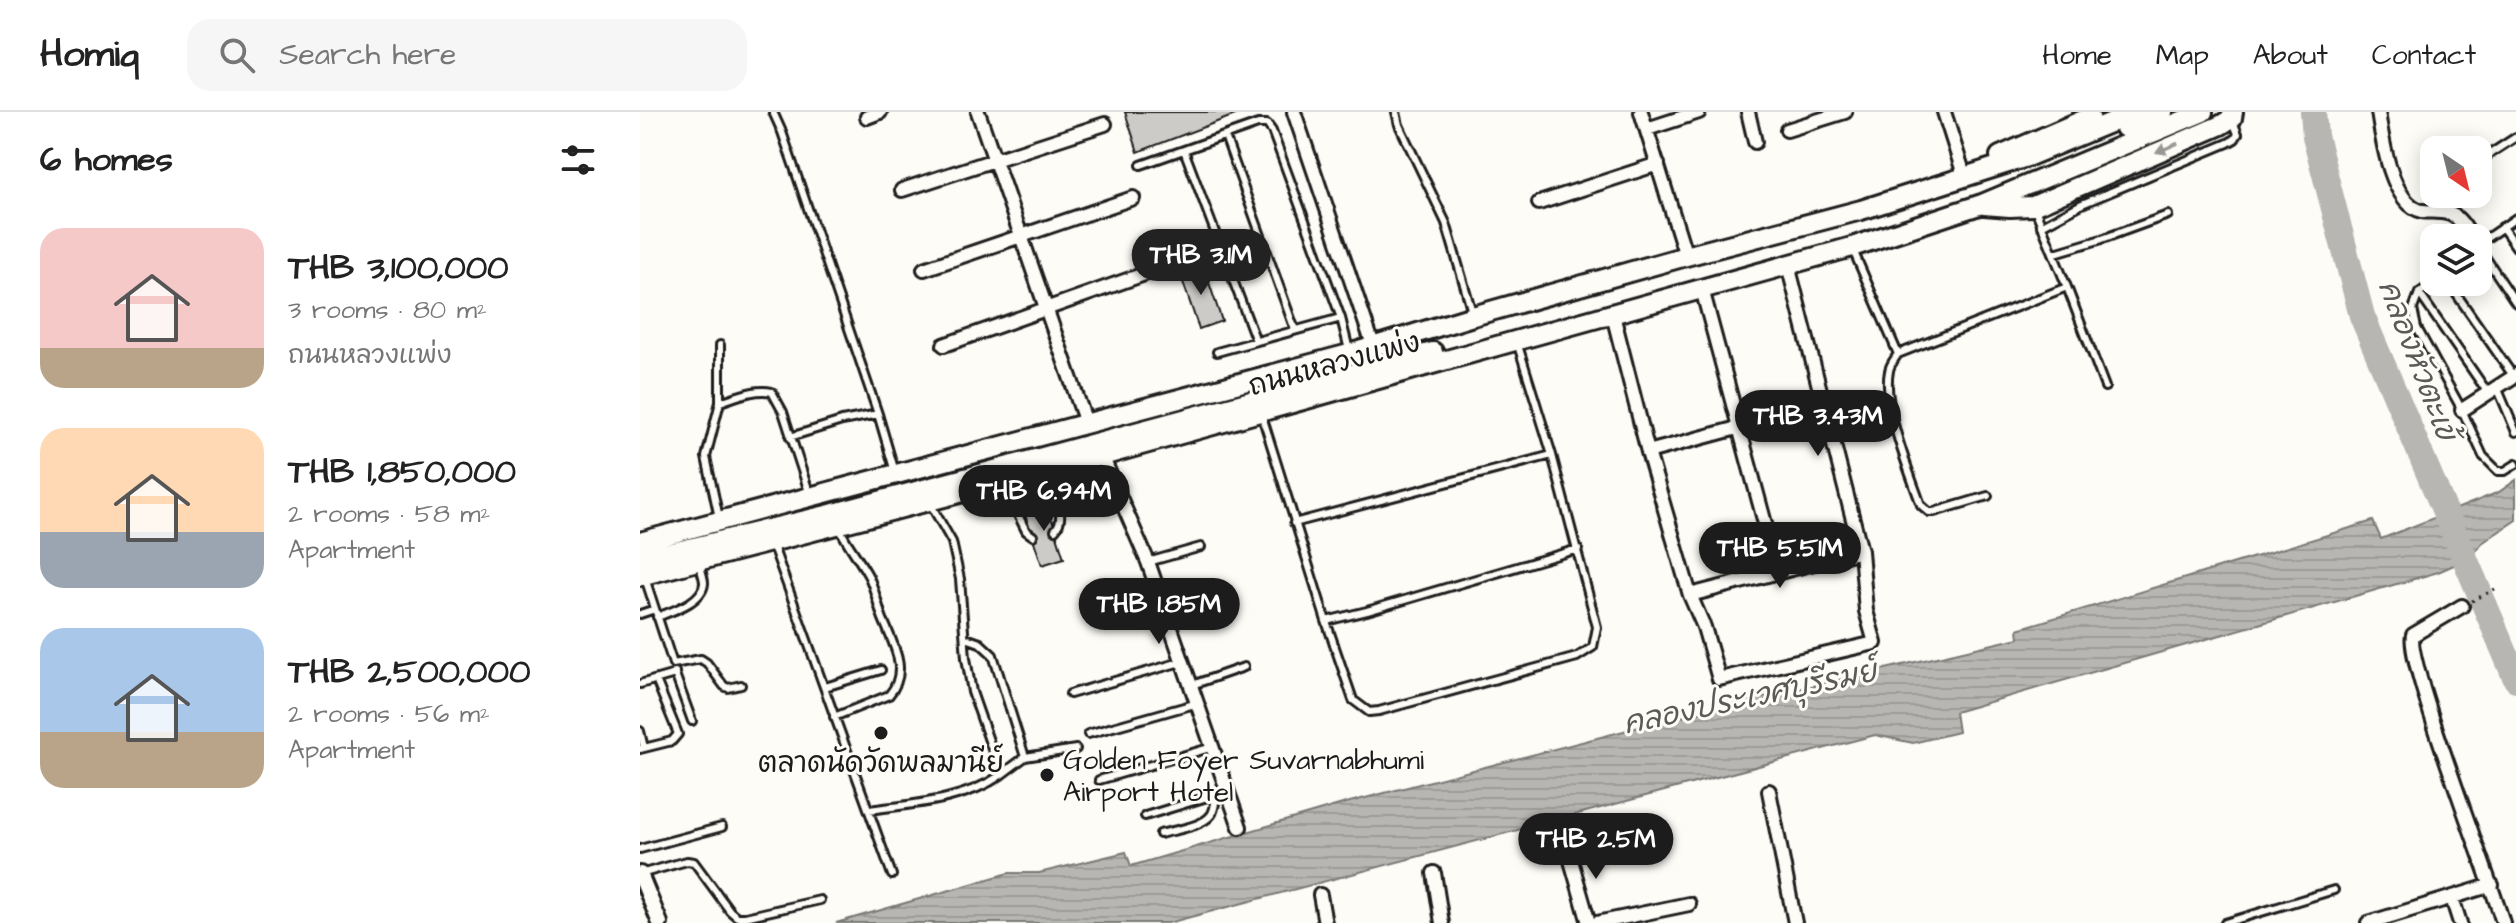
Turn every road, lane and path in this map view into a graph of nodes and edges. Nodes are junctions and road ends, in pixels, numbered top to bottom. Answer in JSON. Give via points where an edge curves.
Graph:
{"nodes":[{"id":1,"x":773,"y":112,"type":"edge"},
{"id":2,"x":880,"y":112,"type":"edge"},
{"id":3,"x":978,"y":112,"type":"edge"},
{"id":4,"x":1294,"y":112,"type":"edge"},
{"id":5,"x":1396,"y":112,"type":"edge"},
{"id":6,"x":1641,"y":112,"type":"edge"},
{"id":7,"x":1699,"y":112,"type":"edge"},
{"id":8,"x":1748,"y":112,"type":"edge"},
{"id":9,"x":1845,"y":112,"type":"edge"},
{"id":10,"x":1944,"y":112,"type":"edge"},
{"id":11,"x":2104,"y":112,"type":"edge"},
{"id":12,"x":2136,"y":112,"type":"edge"},
{"id":13,"x":2163,"y":112,"type":"edge"},
{"id":14,"x":2181,"y":112,"type":"edge"},
{"id":15,"x":2203,"y":112,"type":"edge"},
{"id":16,"x":2378,"y":112,"type":"edge"},
{"id":17,"x":2233,"y":115,"type":"edge"},
{"id":18,"x":867,"y":117,"type":"dead end"},
{"id":19,"x":1105,"y":124,"type":"dead end"},
{"id":20,"x":1647,"y":129,"type":"junction"},
{"id":21,"x":1787,"y":130,"type":"dead end"},
{"id":22,"x":1225,"y":136,"type":"junction"},
{"id":23,"x":2516,"y":137,"type":"edge"},
{"id":24,"x":1755,"y":142,"type":"dead end"},
{"id":25,"x":1184,"y":150,"type":"junction"},
{"id":26,"x":2492,"y":153,"type":"edge"},
{"id":27,"x":995,"y":161,"type":"junction"},
{"id":28,"x":1658,"y":164,"type":"junction"},
{"id":29,"x":1141,"y":165,"type":"dead end"},
{"id":30,"x":1966,"y":178,"type":"junction"},
{"id":31,"x":902,"y":190,"type":"dead end"},
{"id":32,"x":1133,"y":198,"type":"dead end"},
{"id":33,"x":1539,"y":203,"type":"dead end"},
{"id":34,"x":1982,"y":204,"type":"junction"},
{"id":35,"x":2033,"y":206,"type":"junction"},
{"id":36,"x":2168,"y":215,"type":"dead end"},
{"id":37,"x":2516,"y":218,"type":"edge"},
{"id":38,"x":2463,"y":224,"type":"edge"},
{"id":39,"x":2041,"y":226,"type":"junction"},
{"id":40,"x":2502,"y":227,"type":"junction"},
{"id":41,"x":2492,"y":234,"type":"edge"},
{"id":42,"x":1022,"y":237,"type":"junction"},
{"id":43,"x":1852,"y":247,"type":"junction"},
{"id":44,"x":2516,"y":247,"type":"edge"},
{"id":45,"x":2055,"y":253,"type":"junction"},
{"id":46,"x":1686,"y":256,"type":"junction"},
{"id":47,"x":1788,"y":265,"type":"junction"},
{"id":48,"x":924,"y":269,"type":"dead end"},
{"id":49,"x":2492,"y":271,"type":"edge"},
{"id":50,"x":1150,"y":272,"type":"dead end"},
{"id":51,"x":2067,"y":287,"type":"junction"},
{"id":52,"x":1702,"y":289,"type":"junction"},
{"id":53,"x":2419,"y":293,"type":"joint"},
{"id":54,"x":2458,"y":296,"type":"edge"},
{"id":55,"x":2516,"y":303,"type":"edge"},
{"id":56,"x":1047,"y":309,"type":"junction"},
{"id":57,"x":1613,"y":315,"type":"junction"},
{"id":58,"x":1473,"y":316,"type":"junction"},
{"id":59,"x":1341,"y":318,"type":"junction"},
{"id":60,"x":1295,"y":330,"type":"junction"},
{"id":61,"x":1256,"y":341,"type":"junction"},
{"id":62,"x":1517,"y":342,"type":"junction"},
{"id":63,"x":720,"y":345,"type":"dead end"},
{"id":64,"x":944,"y":345,"type":"dead end"},
{"id":65,"x":1373,"y":345,"type":"junction"},
{"id":66,"x":1217,"y":352,"type":"dead end"},
{"id":67,"x":1349,"y":354,"type":"junction"},
{"id":68,"x":1898,"y":354,"type":"junction"},
{"id":69,"x":2515,"y":376,"type":"edge"},
{"id":70,"x":2105,"y":387,"type":"dead end"},
{"id":71,"x":2493,"y":390,"type":"junction"},
{"id":72,"x":720,"y":402,"type":"junction"},
{"id":73,"x":1823,"y":405,"type":"junction"},
{"id":74,"x":2462,"y":410,"type":"junction"},
{"id":75,"x":1260,"y":412,"type":"junction"},
{"id":76,"x":878,"y":414,"type":"junction"},
{"id":77,"x":1086,"y":423,"type":"junction"},
{"id":78,"x":1738,"y":428,"type":"junction"},
{"id":79,"x":2516,"y":432,"type":"edge"},
{"id":80,"x":790,"y":437,"type":"junction"},
{"id":81,"x":1648,"y":452,"type":"junction"},
{"id":82,"x":1552,"y":455,"type":"junction"},
{"id":83,"x":1102,"y":456,"type":"junction"},
{"id":84,"x":2516,"y":464,"type":"edge"},
{"id":85,"x":1042,"y":472,"type":"junction"},
{"id":86,"x":896,"y":474,"type":"junction"},
{"id":87,"x":1002,"y":482,"type":"junction"},
{"id":88,"x":811,"y":496,"type":"junction"},
{"id":89,"x":1988,"y":496,"type":"dead end"},
{"id":90,"x":930,"y":502,"type":"junction"},
{"id":91,"x":739,"y":515,"type":"junction"},
{"id":92,"x":719,"y":520,"type":"junction"},
{"id":93,"x":1294,"y":523,"type":"junction"},
{"id":94,"x":838,"y":525,"type":"junction"},
{"id":95,"x":1055,"y":530,"type":"dead end"},
{"id":96,"x":1033,"y":536,"type":"dead end"},
{"id":97,"x":640,"y":542,"type":"edge"},
{"id":98,"x":771,"y":543,"type":"junction"},
{"id":99,"x":1201,"y":547,"type":"dead end"},
{"id":100,"x":1578,"y":549,"type":"junction"},
{"id":101,"x":1861,"y":551,"type":"junction"},
{"id":102,"x":698,"y":561,"type":"junction"},
{"id":103,"x":1148,"y":562,"type":"junction"},
{"id":104,"x":641,"y":570,"type":"edge"},
{"id":105,"x":1778,"y":572,"type":"junction"},
{"id":106,"x":2499,"y":587,"type":"dead end"},
{"id":107,"x":1690,"y":595,"type":"junction"},
{"id":108,"x":2462,"y":606,"type":"joint"},
{"id":109,"x":656,"y":613,"type":"junction"},
{"id":110,"x":640,"y":614,"type":"edge"},
{"id":111,"x":1326,"y":621,"type":"junction"},
{"id":112,"x":966,"y":638,"type":"junction"},
{"id":113,"x":1184,"y":661,"type":"junction"},
{"id":114,"x":673,"y":664,"type":"junction"},
{"id":115,"x":1244,"y":667,"type":"dead end"},
{"id":116,"x":881,"y":670,"type":"dead end"},
{"id":117,"x":675,"y":674,"type":"junction"},
{"id":118,"x":656,"y":680,"type":"junction"},
{"id":119,"x":640,"y":684,"type":"edge"},
{"id":120,"x":741,"y":685,"type":"dead end"},
{"id":121,"x":1192,"y":685,"type":"junction"},
{"id":122,"x":825,"y":687,"type":"junction"},
{"id":123,"x":1070,"y":694,"type":"dead end"},
{"id":124,"x":1198,"y":703,"type":"junction"},
{"id":125,"x":834,"y":717,"type":"junction"},
{"id":126,"x":692,"y":721,"type":"dead end"},
{"id":127,"x":640,"y":731,"type":"edge"},
{"id":128,"x":1088,"y":734,"type":"dead end"},
{"id":129,"x":1213,"y":747,"type":"junction"},
{"id":130,"x":642,"y":748,"type":"edge"},
{"id":131,"x":1076,"y":749,"type":"dead end"},
{"id":132,"x":1025,"y":757,"type":"junction"},
{"id":133,"x":1001,"y":775,"type":"junction"},
{"id":134,"x":1099,"y":780,"type":"dead end"},
{"id":135,"x":1769,"y":791,"type":"dead end"},
{"id":136,"x":1222,"y":793,"type":"junction"},
{"id":137,"x":869,"y":810,"type":"junction"},
{"id":138,"x":1145,"y":816,"type":"dead end"},
{"id":139,"x":722,"y":827,"type":"dead end"},
{"id":140,"x":1240,"y":827,"type":"dead end"},
{"id":141,"x":1160,"y":834,"type":"dead end"},
{"id":142,"x":640,"y":849,"type":"edge"},
{"id":143,"x":1568,"y":850,"type":"dead end"},
{"id":144,"x":1434,"y":873,"type":"dead end"},
{"id":145,"x":640,"y":874,"type":"edge"},
{"id":146,"x":892,"y":875,"type":"dead end"},
{"id":147,"x":2492,"y":885,"type":"junction"},
{"id":148,"x":2334,"y":890,"type":"dead end"},
{"id":149,"x":1320,"y":895,"type":"dead end"},
{"id":150,"x":2452,"y":898,"type":"junction"},
{"id":151,"x":820,"y":900,"type":"dead end"},
{"id":152,"x":1689,"y":904,"type":"dead end"},
{"id":153,"x":660,"y":923,"type":"edge"},
{"id":154,"x":1325,"y":923,"type":"edge"},
{"id":155,"x":1442,"y":923,"type":"edge"},
{"id":156,"x":1589,"y":923,"type":"edge"},
{"id":157,"x":1597,"y":923,"type":"edge"},
{"id":158,"x":1795,"y":923,"type":"edge"},
{"id":159,"x":2225,"y":923,"type":"edge"},
{"id":160,"x":2368,"y":923,"type":"edge"},
{"id":161,"x":2460,"y":923,"type":"edge"},
{"id":162,"x":2503,"y":923,"type":"edge"}],
"edges":[{"from":1,"to":76,"type":"lane"},
{"from":2,"to":18,"type":"street"},
{"from":3,"to":27,"type":"street"},
{"from":4,"to":65,"type":"street"},
{"from":5,"to":58,"type":"lane","via":[[1446,223]]},
{"from":6,"to":20,"type":"street"},
{"from":7,"to":20,"type":"street"},
{"from":8,"to":24,"type":"street"},
{"from":9,"to":21,"type":"street"},
{"from":10,"to":30,"type":"street"},
{"from":11,"to":30,"type":"main road","via":[[2000,156]]},
{"from":12,"to":30,"type":"main road","name":"ถนนหลวงแพ่ง"},
{"from":13,"to":91,"type":"main road","via":[[2037,164],[1927,201],[929,479],[812,508]]},
{"from":14,"to":104,"type":"main road","via":[[2032,174],[1786,257]]},
{"from":15,"to":34,"type":"main road","name":"ถนนหลวงแพ่ง"},
{"from":16,"to":38,"type":"street","via":[[2383,145],[2403,196],[2413,207],[2453,213]]},
{"from":17,"to":35,"type":"main road","one_way":true,"via":[[2221,125]]},
{"from":17,"to":39,"type":"lane","via":[[2235,139]]},
{"from":19,"to":27,"type":"street"},
{"from":20,"to":28,"type":"street"},
{"from":22,"to":25,"type":"lane"},
{"from":22,"to":59,"type":"lane","via":[[1258,124],[1267,124],[1272,131]]},
{"from":22,"to":60,"type":"lane"},
{"from":23,"to":26,"type":"lane"},
{"from":25,"to":29,"type":"lane"},
{"from":25,"to":61,"type":"lane"},
{"from":27,"to":31,"type":"street"},
{"from":27,"to":42,"type":"street"},
{"from":28,"to":33,"type":"street"},
{"from":28,"to":46,"type":"street"},
{"from":30,"to":46,"type":"main road","name":"ถนนหลวงแพ่ง"},
{"from":32,"to":42,"type":"street"},
{"from":34,"to":35,"type":"main road"},
{"from":34,"to":43,"type":"main road","name":"ถนนหลวงแพ่ง"},
{"from":35,"to":39,"type":"lane"},
{"from":36,"to":45,"type":"lane"},
{"from":37,"to":40,"type":"lane"},
{"from":39,"to":45,"type":"lane"},
{"from":40,"to":41,"type":"lane"},
{"from":40,"to":44,"type":"lane"},
{"from":42,"to":48,"type":"street"},
{"from":42,"to":56,"type":"street"},
{"from":43,"to":47,"type":"main road","name":"ถนนหลวงแพ่ง"},
{"from":43,"to":68,"type":"lane"},
{"from":45,"to":51,"type":"lane"},
{"from":46,"to":58,"type":"main road","name":"ถนนหลวงแพ่ง"},
{"from":47,"to":52,"type":"main road","name":"ถนนหลวงแพ่ง"},
{"from":47,"to":73,"type":"street"},
{"from":49,"to":55,"type":"lane"},
{"from":50,"to":56,"type":"street"},
{"from":51,"to":68,"type":"lane"},
{"from":51,"to":70,"type":"lane"},
{"from":52,"to":57,"type":"main road","name":"ถนนหลวงแพ่ง"},
{"from":52,"to":78,"type":"street"},
{"from":53,"to":71,"type":"lane"},
{"from":53,"to":74,"type":"lane","via":[[2413,309],[2417,328]]},
{"from":54,"to":69,"type":"lane"},
{"from":56,"to":64,"type":"street"},
{"from":56,"to":77,"type":"street"},
{"from":57,"to":62,"type":"main road","name":"ถนนหลวงแพ่ง"},
{"from":57,"to":81,"type":"street"},
{"from":58,"to":65,"type":"main road","name":"ถนนหลวงแพ่ง"},
{"from":59,"to":60,"type":"lane"},
{"from":59,"to":67,"type":"lane"},
{"from":60,"to":61,"type":"lane"},
{"from":61,"to":66,"type":"lane"},
{"from":62,"to":75,"type":"main road","name":"ถนนหลวงแพ่ง"},
{"from":62,"to":82,"type":"lane"},
{"from":63,"to":72,"type":"lane"},
{"from":65,"to":67,"type":"main road","name":"ถนนหลวงแพ่ง"},
{"from":67,"to":77,"type":"main road","name":"ถนนหลวงแพ่ง"},
{"from":68,"to":89,"type":"lane","via":[[1888,375],[1889,404],[1921,505],[1934,512]]},
{"from":69,"to":71,"type":"street"},
{"from":71,"to":74,"type":"street"},
{"from":71,"to":79,"type":"lane"},
{"from":72,"to":80,"type":"lane","via":[[772,392]]},
{"from":72,"to":92,"type":"lane","via":[[706,457]]},
{"from":73,"to":78,"type":"street"},
{"from":73,"to":101,"type":"street"},
{"from":74,"to":84,"type":"lane","via":[[2483,456],[2498,471]]},
{"from":75,"to":83,"type":"main road","name":"ถนนหลวงแพ่ง"},
{"from":75,"to":93,"type":"lane"},
{"from":76,"to":80,"type":"lane"},
{"from":76,"to":86,"type":"lane"},
{"from":77,"to":86,"type":"main road","name":"ถนนหลวงแพ่ง"},
{"from":78,"to":81,"type":"street"},
{"from":78,"to":105,"type":"street"},
{"from":80,"to":88,"type":"lane"},
{"from":81,"to":107,"type":"street"},
{"from":82,"to":93,"type":"lane"},
{"from":82,"to":100,"type":"lane"},
{"from":83,"to":85,"type":"main road","name":"ถนนหลวงแพ่ง"},
{"from":83,"to":103,"type":"street"},
{"from":85,"to":87,"type":"main road","name":"ถนนหลวงแพ่ง"},
{"from":85,"to":95,"type":"lane","via":[[1061,514]]},
{"from":86,"to":88,"type":"main road","name":"ถนนหลวงแพ่ง"},
{"from":87,"to":90,"type":"main road","name":"ถนนหลวงแพ่ง"},
{"from":87,"to":96,"type":"lane"},
{"from":88,"to":91,"type":"main road","name":"ถนนหลวงแพ่ง"},
{"from":90,"to":94,"type":"main road","name":"ถนนหลวงแพ่ง"},
{"from":90,"to":112,"type":"lane","via":[[952,542]]},
{"from":91,"to":92,"type":"main road","name":"ถนนหลวงแพ่ง"},
{"from":92,"to":97,"type":"main road","name":"ถนนหลวงแพ่ง"},
{"from":93,"to":111,"type":"lane"},
{"from":94,"to":98,"type":"main road","name":"ถนนหลวงแพ่ง"},
{"from":94,"to":125,"type":"lane","via":[[869,578],[900,669],[889,695]]},
{"from":98,"to":102,"type":"main road","name":"ถนนหลวงแพ่ง"},
{"from":98,"to":122,"type":"lane"},
{"from":99,"to":103,"type":"lane"},
{"from":100,"to":111,"type":"lane"},
{"from":100,"to":111,"type":"lane","via":[[1597,627],[1593,647],[1577,657],[1369,712],[1353,700]]},
{"from":101,"to":105,"type":"street"},
{"from":101,"to":107,"type":"street","via":[[1866,611],[1875,643],[1719,679]]},
{"from":102,"to":104,"type":"main road","name":"ถนนหลวงแพ่ง"},
{"from":102,"to":109,"type":"lane","via":[[702,590],[683,606]]},
{"from":103,"to":113,"type":"street"},
{"from":104,"to":109,"type":"lane"},
{"from":105,"to":107,"type":"street"},
{"from":106,"to":108,"type":"path"},
{"from":108,"to":147,"type":"street","via":[[2413,635],[2412,644],[2425,699]]},
{"from":109,"to":110,"type":"lane"},
{"from":109,"to":114,"type":"lane"},
{"from":112,"to":132,"type":"lane","via":[[993,655]]},
{"from":112,"to":133,"type":"lane","via":[[972,692]]},
{"from":113,"to":121,"type":"street"},
{"from":113,"to":123,"type":"lane"},
{"from":114,"to":117,"type":"lane"},
{"from":114,"to":120,"type":"lane","via":[[701,659],[724,686]]},
{"from":115,"to":121,"type":"lane"},
{"from":116,"to":122,"type":"lane"},
{"from":117,"to":118,"type":"lane"},
{"from":117,"to":126,"type":"lane"},
{"from":118,"to":119,"type":"lane"},
{"from":118,"to":130,"type":"lane","via":[[678,734],[672,741]]},
{"from":121,"to":124,"type":"street"},
{"from":122,"to":125,"type":"lane"},
{"from":124,"to":128,"type":"lane"},
{"from":124,"to":129,"type":"street"},
{"from":125,"to":137,"type":"lane"},
{"from":127,"to":130,"type":"lane"},
{"from":129,"to":134,"type":"lane"},
{"from":129,"to":136,"type":"street"},
{"from":131,"to":132,"type":"lane"},
{"from":132,"to":133,"type":"lane"},
{"from":133,"to":137,"type":"lane","via":[[960,793]]},
{"from":135,"to":158,"type":"street"},
{"from":136,"to":138,"type":"lane"},
{"from":136,"to":140,"type":"street"},
{"from":136,"to":141,"type":"lane","via":[[1210,817]]},
{"from":137,"to":146,"type":"lane"},
{"from":139,"to":142,"type":"lane"},
{"from":143,"to":156,"type":"street"},
{"from":144,"to":155,"type":"street"},
{"from":145,"to":151,"type":"lane","via":[[694,862],[737,917]]},
{"from":145,"to":153,"type":"street"},
{"from":147,"to":150,"type":"street"},
{"from":147,"to":162,"type":"street"},
{"from":148,"to":159,"type":"lane"},
{"from":149,"to":154,"type":"street"},
{"from":150,"to":160,"type":"street"},
{"from":150,"to":161,"type":"street"},
{"from":152,"to":157,"type":"street"}]}
